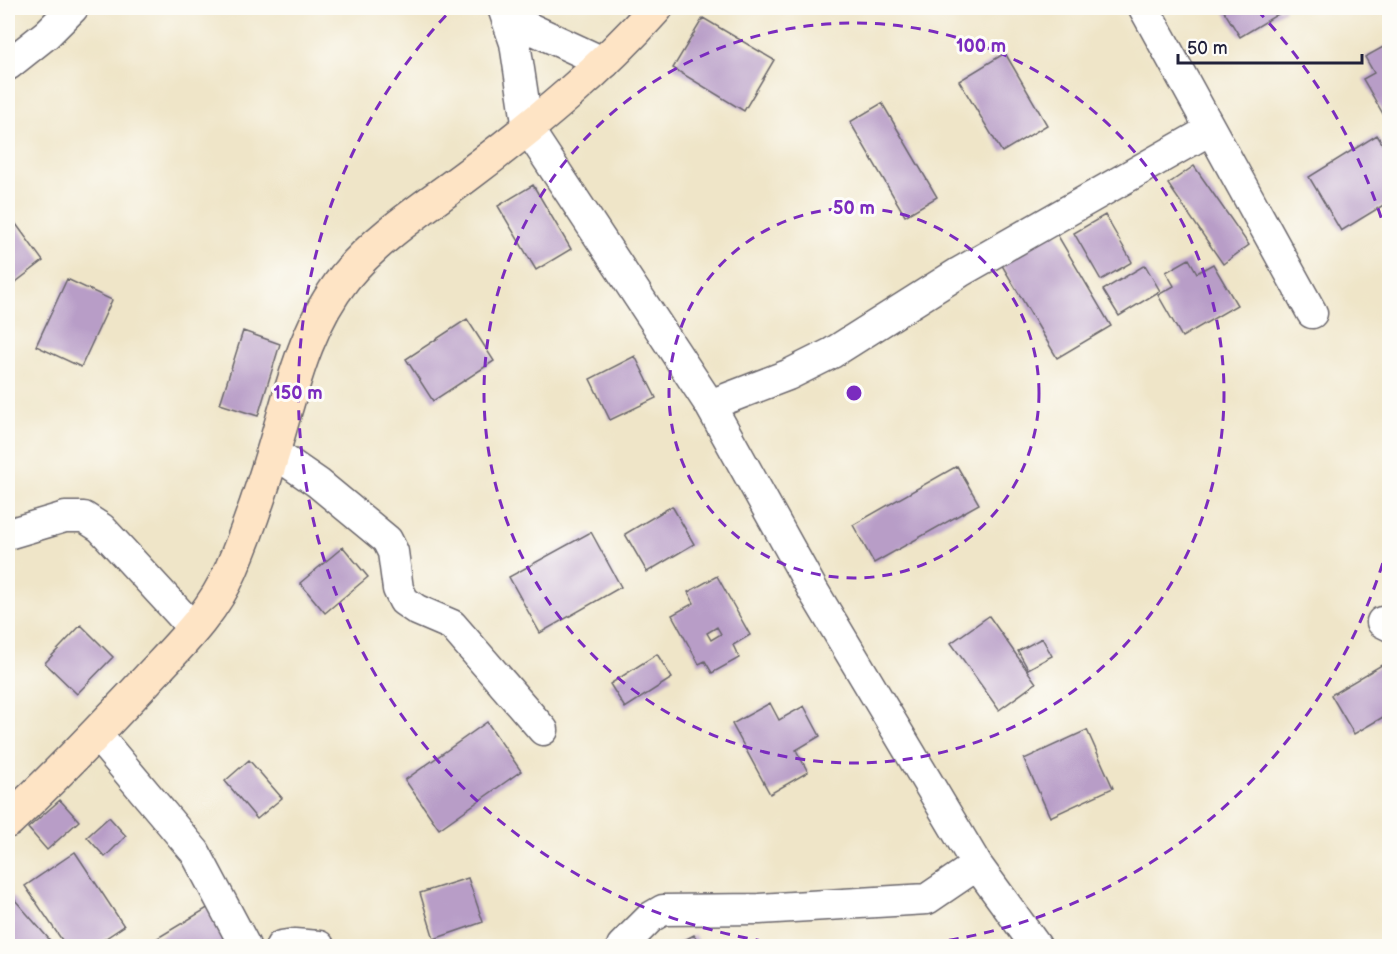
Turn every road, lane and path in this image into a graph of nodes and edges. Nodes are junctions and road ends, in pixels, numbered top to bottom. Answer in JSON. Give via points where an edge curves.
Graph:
{"nodes":[{"id":1,"x":73,"y":8,"type":"edge"},
{"id":2,"x":656,"y":8,"type":"edge"},
{"id":3,"x":1144,"y":8,"type":"edge"},
{"id":4,"x":506,"y":13,"type":"edge"},
{"id":5,"x":605,"y":63,"type":"junction"},
{"id":6,"x":8,"y":65,"type":"edge"},
{"id":7,"x":528,"y":129,"type":"junction"},
{"id":8,"x":1210,"y":130,"type":"junction"},
{"id":9,"x":1312,"y":313,"type":"dead end"},
{"id":10,"x":710,"y":405,"type":"junction"},
{"id":11,"x":273,"y":452,"type":"junction"},
{"id":12,"x":8,"y":534,"type":"edge"},
{"id":13,"x":194,"y":629,"type":"junction"},
{"id":14,"x":543,"y":730,"type":"dead end"},
{"id":15,"x":96,"y":734,"type":"junction"},
{"id":16,"x":8,"y":821,"type":"edge"},
{"id":17,"x":977,"y":865,"type":"junction"},
{"id":18,"x":246,"y":946,"type":"edge"},
{"id":19,"x":281,"y":946,"type":"edge"},
{"id":20,"x":319,"y":946,"type":"edge"},
{"id":21,"x":622,"y":946,"type":"edge"},
{"id":22,"x":1036,"y":946,"type":"edge"}],
"edges":[{"from":1,"to":6,"type":"street"},
{"from":2,"to":5,"type":"street"},
{"from":3,"to":8,"type":"street"},
{"from":4,"to":5,"type":"street"},
{"from":4,"to":7,"type":"street","via":[[515,43]]},
{"from":5,"to":7,"type":"street"},
{"from":7,"to":10,"type":"street"},
{"from":7,"to":11,"type":"street","via":[[399,228],[346,276],[322,309],[300,358]]},
{"from":8,"to":9,"type":"street"},
{"from":8,"to":10,"type":"street","via":[[960,272],[832,353]]},
{"from":10,"to":17,"type":"street","via":[[813,592]]},
{"from":11,"to":13,"type":"street","via":[[231,570],[215,602]]},
{"from":11,"to":14,"type":"street","via":[[387,540],[404,601],[452,625]]},
{"from":12,"to":13,"type":"street","via":[[65,517],[84,517],[101,528]]},
{"from":13,"to":15,"type":"street"},
{"from":15,"to":16,"type":"street"},
{"from":15,"to":18,"type":"street","via":[[195,852]]},
{"from":17,"to":21,"type":"street","via":[[927,899],[663,910]]},
{"from":17,"to":22,"type":"street"},
{"from":19,"to":20,"type":"street"}]}
